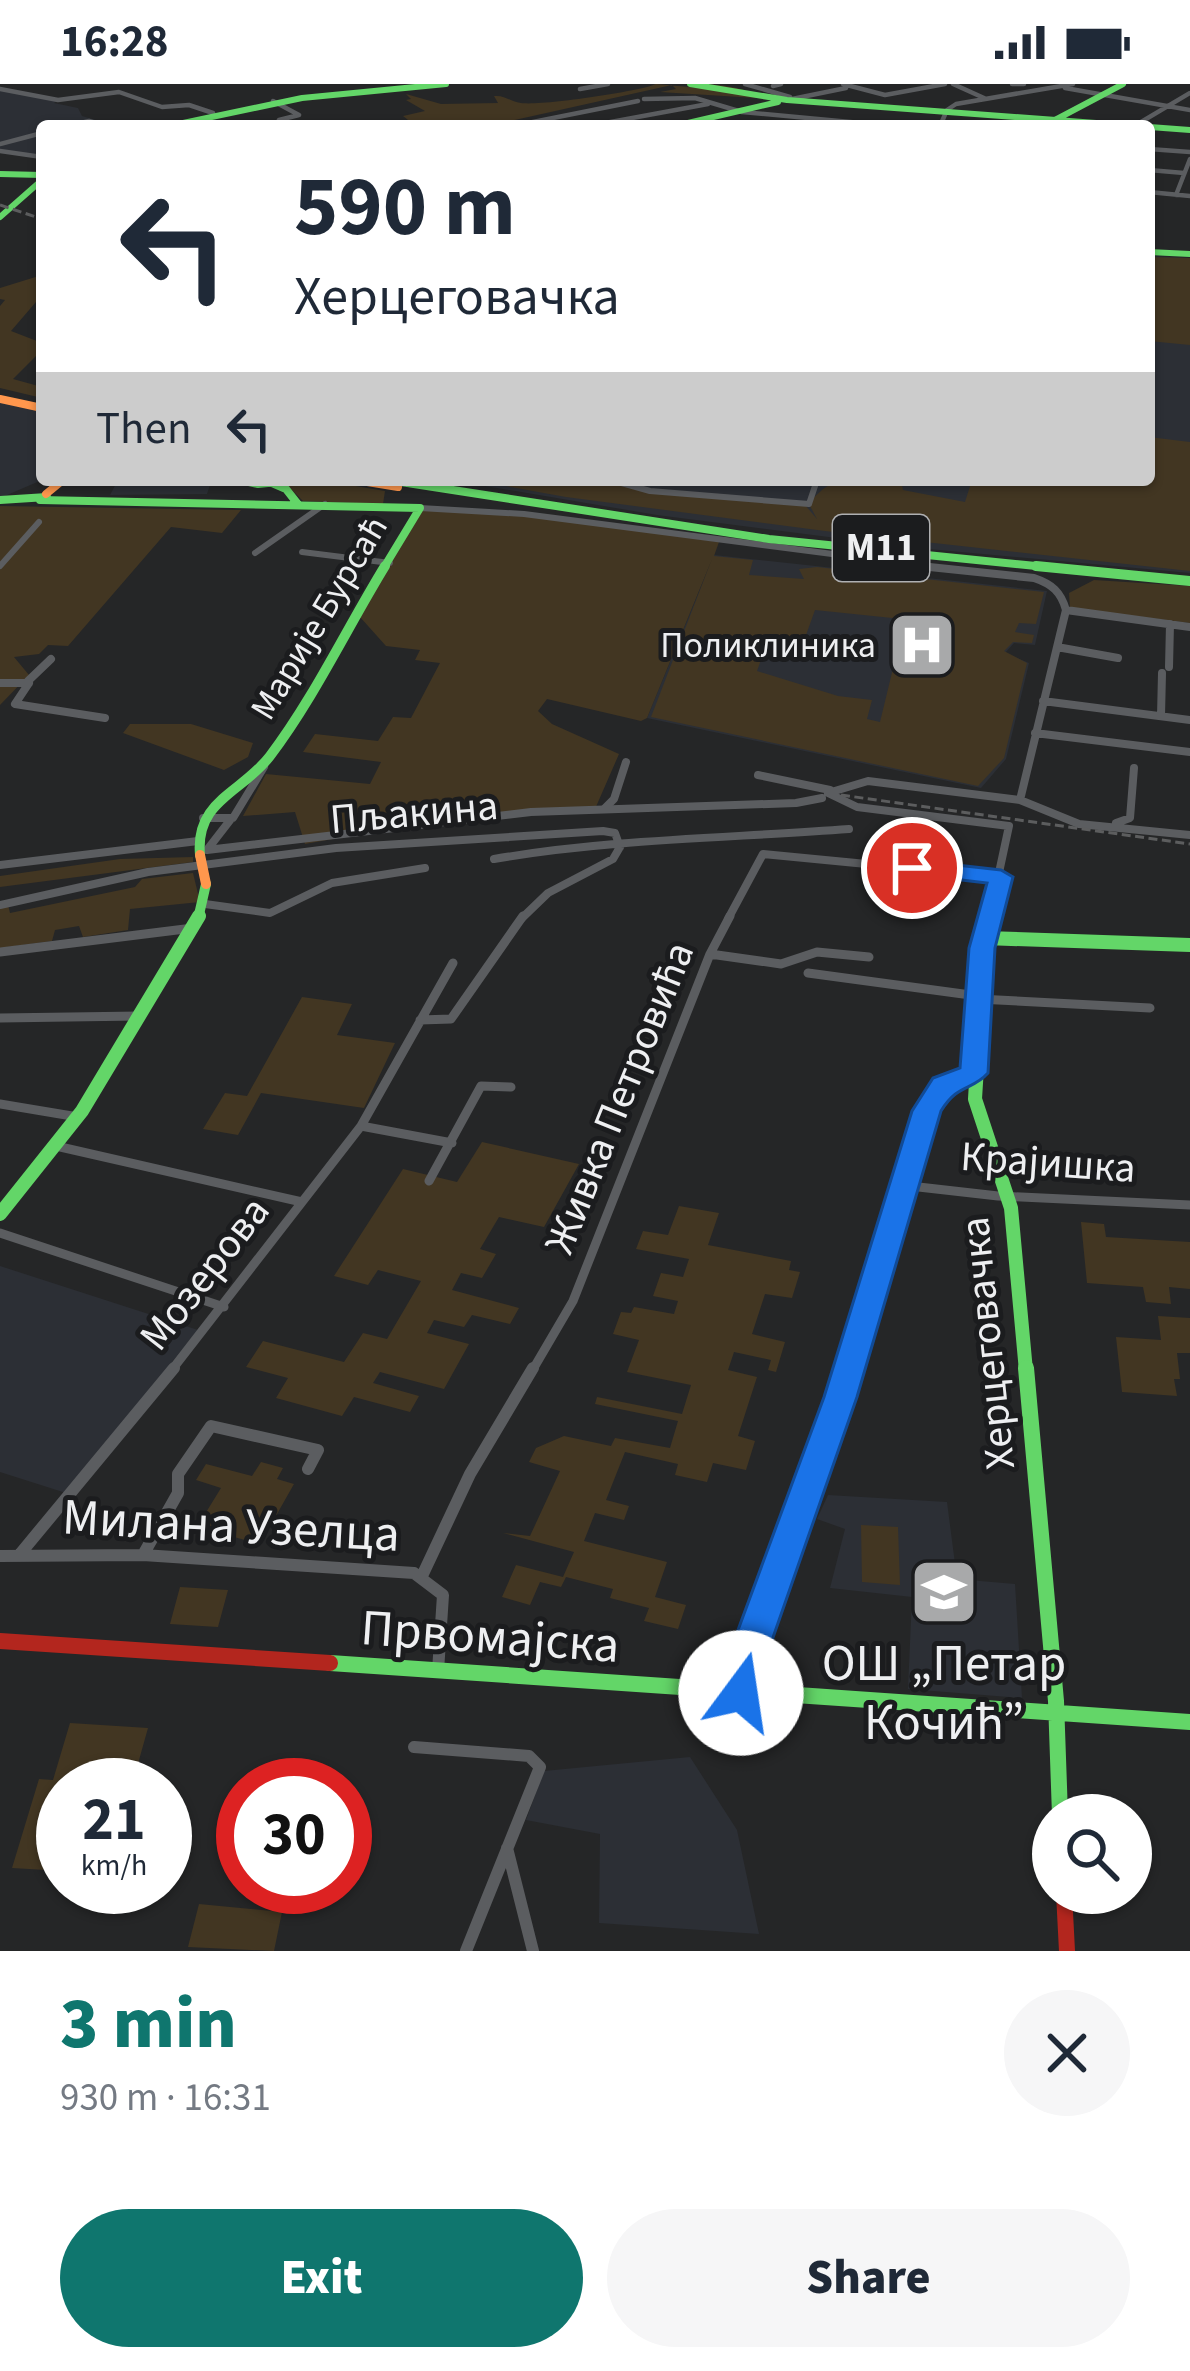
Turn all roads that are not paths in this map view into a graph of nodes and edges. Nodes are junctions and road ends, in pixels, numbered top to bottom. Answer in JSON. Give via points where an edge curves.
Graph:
{"nodes":[{"id":1,"x":425,"y":84,"type":"edge"},
{"id":2,"x":446,"y":84,"type":"edge"},
{"id":3,"x":608,"y":84,"type":"edge"},
{"id":4,"x":690,"y":84,"type":"edge"},
{"id":5,"x":745,"y":84,"type":"edge"},
{"id":6,"x":782,"y":84,"type":"edge"},
{"id":7,"x":843,"y":84,"type":"edge"},
{"id":8,"x":863,"y":84,"type":"edge"},
{"id":9,"x":949,"y":84,"type":"edge"},
{"id":10,"x":1012,"y":84,"type":"edge"},
{"id":11,"x":1024,"y":84,"type":"edge"},
{"id":12,"x":1073,"y":84,"type":"edge"},
{"id":13,"x":1123,"y":84,"type":"edge"},
{"id":14,"x":851,"y":86,"type":"edge"},
{"id":15,"x":1056,"y":87,"type":"edge"},
{"id":16,"x":0,"y":88,"type":"edge"},
{"id":17,"x":580,"y":89,"type":"dead end"},
{"id":18,"x":1190,"y":93,"type":"edge"},
{"id":19,"x":1101,"y":94,"type":"junction"},
{"id":20,"x":984,"y":98,"type":"junction"},
{"id":21,"x":773,"y":101,"type":"edge"},
{"id":22,"x":274,"y":102,"type":"junction"},
{"id":23,"x":714,"y":103,"type":"junction"},
{"id":24,"x":1166,"y":106,"type":"junction"},
{"id":25,"x":1190,"y":110,"type":"edge"},
{"id":26,"x":734,"y":111,"type":"junction"},
{"id":27,"x":213,"y":112,"type":"junction"},
{"id":28,"x":946,"y":112,"type":"junction"},
{"id":29,"x":558,"y":118,"type":"junction"},
{"id":30,"x":189,"y":120,"type":"edge"},
{"id":31,"x":195,"y":120,"type":"edge"},
{"id":32,"x":281,"y":120,"type":"edge"},
{"id":33,"x":546,"y":120,"type":"edge"},
{"id":34,"x":563,"y":120,"type":"edge"},
{"id":35,"x":622,"y":120,"type":"edge"},
{"id":36,"x":699,"y":120,"type":"edge"},
{"id":37,"x":864,"y":120,"type":"edge"},
{"id":38,"x":943,"y":120,"type":"edge"},
{"id":39,"x":1022,"y":120,"type":"edge"},
{"id":40,"x":1055,"y":120,"type":"edge"},
{"id":41,"x":1144,"y":120,"type":"edge"},
{"id":42,"x":1155,"y":127,"type":"edge"},
{"id":43,"x":1155,"y":130,"type":"edge"},
{"id":44,"x":1190,"y":131,"type":"edge"},
{"id":45,"x":36,"y":135,"type":"edge"},
{"id":46,"x":0,"y":147,"type":"edge"},
{"id":47,"x":1155,"y":150,"type":"edge"},
{"id":48,"x":36,"y":156,"type":"edge"},
{"id":49,"x":1190,"y":156,"type":"edge"},
{"id":50,"x":1155,"y":171,"type":"edge"},
{"id":51,"x":1184,"y":173,"type":"junction"},
{"id":52,"x":28,"y":177,"type":"edge"},
{"id":53,"x":1155,"y":193,"type":"edge"},
{"id":54,"x":1176,"y":195,"type":"junction"},
{"id":55,"x":1190,"y":196,"type":"edge"},
{"id":56,"x":0,"y":207,"type":"edge"},
{"id":57,"x":0,"y":217,"type":"edge"},
{"id":58,"x":1155,"y":254,"type":"edge"},
{"id":59,"x":1190,"y":255,"type":"edge"},
{"id":60,"x":0,"y":397,"type":"edge"},
{"id":61,"x":36,"y":404,"type":"edge"},
{"id":62,"x":282,"y":486,"type":"edge"},
{"id":63,"x":422,"y":486,"type":"edge"},
{"id":64,"x":428,"y":486,"type":"edge"},
{"id":65,"x":458,"y":486,"type":"edge"},
{"id":66,"x":632,"y":486,"type":"edge"},
{"id":67,"x":815,"y":486,"type":"edge"},
{"id":68,"x":474,"y":490,"type":"junction"},
{"id":69,"x":388,"y":492,"type":"edge"},
{"id":70,"x":44,"y":493,"type":"edge"},
{"id":71,"x":488,"y":498,"type":"junction"},
{"id":72,"x":5,"y":500,"type":"edge"},
{"id":73,"x":297,"y":503,"type":"junction"},
{"id":74,"x":325,"y":504,"type":"junction"},
{"id":75,"x":420,"y":508,"type":"junction"},
{"id":76,"x":39,"y":522,"type":"dead end"},
{"id":77,"x":302,"y":552,"type":"dead end"},
{"id":78,"x":255,"y":553,"type":"dead end"},
{"id":79,"x":390,"y":562,"type":"junction"},
{"id":80,"x":0,"y":566,"type":"edge"},
{"id":81,"x":1190,"y":579,"type":"edge"},
{"id":82,"x":1066,"y":610,"type":"junction"},
{"id":83,"x":1170,"y":624,"type":"junction"},
{"id":84,"x":1190,"y":627,"type":"edge"},
{"id":85,"x":1057,"y":647,"type":"junction"},
{"id":86,"x":51,"y":658,"type":"dead end"},
{"id":87,"x":1118,"y":658,"type":"dead end"},
{"id":88,"x":28,"y":681,"type":"junction"},
{"id":89,"x":0,"y":683,"type":"edge"},
{"id":90,"x":1043,"y":700,"type":"junction"},
{"id":91,"x":1161,"y":716,"type":"junction"},
{"id":92,"x":105,"y":718,"type":"dead end"},
{"id":93,"x":1190,"y":720,"type":"edge"},
{"id":94,"x":1035,"y":733,"type":"junction"},
{"id":95,"x":1190,"y":752,"type":"edge"},
{"id":96,"x":268,"y":759,"type":"junction"},
{"id":97,"x":626,"y":763,"type":"dead end"},
{"id":98,"x":1134,"y":768,"type":"dead end"},
{"id":99,"x":758,"y":775,"type":"dead end"},
{"id":100,"x":827,"y":795,"type":"junction"},
{"id":101,"x":1020,"y":800,"type":"junction"},
{"id":102,"x":604,"y":808,"type":"junction"},
{"id":103,"x":203,"y":818,"type":"junction"},
{"id":104,"x":231,"y":819,"type":"junction"},
{"id":105,"x":1099,"y":824,"type":"junction"},
{"id":106,"x":849,"y":829,"type":"dead end"},
{"id":107,"x":1190,"y":836,"type":"edge"},
{"id":108,"x":620,"y":847,"type":"junction"},
{"id":109,"x":200,"y":854,"type":"junction"},
{"id":110,"x":494,"y":859,"type":"dead end"},
{"id":111,"x":0,"y":865,"type":"edge"},
{"id":112,"x":425,"y":868,"type":"dead end"},
{"id":113,"x":1001,"y":877,"type":"junction"},
{"id":114,"x":0,"y":904,"type":"edge"},
{"id":115,"x":206,"y":904,"type":"junction"},
{"id":116,"x":194,"y":928,"type":"junction"},
{"id":117,"x":985,"y":938,"type":"junction"},
{"id":118,"x":1190,"y":945,"type":"edge"},
{"id":119,"x":0,"y":952,"type":"edge"},
{"id":120,"x":710,"y":954,"type":"junction"},
{"id":121,"x":869,"y":957,"type":"dead end"},
{"id":122,"x":453,"y":963,"type":"dead end"},
{"id":123,"x":808,"y":973,"type":"dead end"},
{"id":124,"x":978,"y":997,"type":"junction"},
{"id":125,"x":1150,"y":1008,"type":"dead end"},
{"id":126,"x":142,"y":1016,"type":"junction"},
{"id":127,"x":0,"y":1018,"type":"edge"},
{"id":128,"x":420,"y":1020,"type":"junction"},
{"id":129,"x":974,"y":1073,"type":"junction"},
{"id":130,"x":511,"y":1087,"type":"dead end"},
{"id":131,"x":0,"y":1104,"type":"edge"},
{"id":132,"x":78,"y":1117,"type":"junction"},
{"id":133,"x":362,"y":1126,"type":"junction"},
{"id":134,"x":452,"y":1143,"type":"junction"},
{"id":135,"x":56,"y":1146,"type":"junction"},
{"id":136,"x":429,"y":1181,"type":"dead end"},
{"id":137,"x":902,"y":1185,"type":"junction"},
{"id":138,"x":1008,"y":1196,"type":"junction"},
{"id":139,"x":302,"y":1202,"type":"junction"},
{"id":140,"x":1190,"y":1205,"type":"edge"},
{"id":141,"x":0,"y":1214,"type":"edge"},
{"id":142,"x":0,"y":1233,"type":"edge"},
{"id":143,"x":224,"y":1307,"type":"junction"},
{"id":144,"x":308,"y":1468,"type":"dead end"},
{"id":145,"x":20,"y":1554,"type":"junction"},
{"id":146,"x":143,"y":1555,"type":"junction"},
{"id":147,"x":0,"y":1556,"type":"edge"},
{"id":148,"x":422,"y":1576,"type":"junction"},
{"id":149,"x":0,"y":1640,"type":"edge"},
{"id":150,"x":438,"y":1673,"type":"junction"},
{"id":151,"x":741,"y":1693,"type":"junction"},
{"id":152,"x":1056,"y":1712,"type":"junction"},
{"id":153,"x":1190,"y":1722,"type":"edge"},
{"id":154,"x":414,"y":1748,"type":"dead end"},
{"id":155,"x":1059,"y":1794,"type":"edge"},
{"id":156,"x":507,"y":1848,"type":"junction"},
{"id":157,"x":1065,"y":1914,"type":"edge"},
{"id":158,"x":466,"y":1951,"type":"edge"},
{"id":159,"x":533,"y":1951,"type":"edge"},
{"id":160,"x":1067,"y":1951,"type":"edge"}],
"edges":[{"from":1,"to":22,"type":"main road"},
{"from":2,"to":22,"type":"main road"},
{"from":3,"to":17,"type":"street"},
{"from":4,"to":21,"type":"main road"},
{"from":5,"to":21,"type":"street"},
{"from":6,"to":21,"type":"street"},
{"from":7,"to":14,"type":"street"},
{"from":8,"to":14,"type":"street"},
{"from":9,"to":14,"type":"street","via":[[885,95]]},
{"from":9,"to":20,"type":"street"},
{"from":10,"to":11,"type":"street"},
{"from":12,"to":15,"type":"street"},
{"from":13,"to":19,"type":"main road"},
{"from":14,"to":21,"type":"street"},
{"from":15,"to":19,"type":"street"},
{"from":15,"to":20,"type":"street"},
{"from":16,"to":27,"type":"street","via":[[58,100],[119,92]]},
{"from":18,"to":24,"type":"street"},
{"from":19,"to":24,"type":"street"},
{"from":19,"to":40,"type":"main road"},
{"from":20,"to":28,"type":"street"},
{"from":21,"to":26,"type":"main road"},
{"from":21,"to":28,"type":"main road"},
{"from":21,"to":37,"type":"street"},
{"from":22,"to":27,"type":"main road"},
{"from":22,"to":31,"type":"main road"},
{"from":22,"to":32,"type":"street","via":[[299,116]]},
{"from":23,"to":26,"type":"street"},
{"from":23,"to":29,"type":"street","via":[[669,95]]},
{"from":23,"to":35,"type":"street"},
{"from":24,"to":25,"type":"street"},
{"from":24,"to":41,"type":"street"},
{"from":26,"to":36,"type":"main road"},
{"from":27,"to":30,"type":"main road"},
{"from":28,"to":38,"type":"street"},
{"from":28,"to":39,"type":"main road"},
{"from":29,"to":33,"type":"street"},
{"from":29,"to":34,"type":"street"},
{"from":42,"to":44,"type":"main road"},
{"from":43,"to":44,"type":"street"},
{"from":45,"to":46,"type":"street"},
{"from":46,"to":48,"type":"street"},
{"from":47,"to":49,"type":"street"},
{"from":49,"to":51,"type":"street"},
{"from":50,"to":51,"type":"street"},
{"from":51,"to":54,"type":"street"},
{"from":52,"to":56,"type":"main road"},
{"from":52,"to":57,"type":"main road"},
{"from":53,"to":54,"type":"street"},
{"from":54,"to":55,"type":"street"},
{"from":58,"to":59,"type":"main road"},
{"from":60,"to":61,"type":"main road"},
{"from":62,"to":73,"type":"main road"},
{"from":63,"to":71,"type":"main road"},
{"from":64,"to":68,"type":"main road","number":"M11"},
{"from":65,"to":68,"type":"main road"},
{"from":66,"to":67,"type":"street","via":[[810,507]]},
{"from":68,"to":81,"type":"main road","number":"M11","via":[[858,545]]},
{"from":69,"to":71,"type":"main road","number":"M11"},
{"from":69,"to":74,"type":"main road"},
{"from":69,"to":75,"type":"main road"},
{"from":70,"to":72,"type":"main road"},
{"from":70,"to":73,"type":"main road"},
{"from":71,"to":81,"type":"main road","number":"M11","via":[[837,548]]},
{"from":73,"to":74,"type":"main road"},
{"from":74,"to":78,"type":"street"},
{"from":75,"to":79,"type":"main road","name":"Марије Бурсаћ"},
{"from":75,"to":82,"type":"street","via":[[1034,578],[1058,588]]},
{"from":76,"to":80,"type":"street"},
{"from":77,"to":79,"type":"street"},
{"from":79,"to":96,"type":"main road","name":"Марије Бурсаћ"},
{"from":82,"to":83,"type":"street"},
{"from":82,"to":85,"type":"street"},
{"from":83,"to":84,"type":"street"},
{"from":83,"to":91,"type":"street"},
{"from":85,"to":87,"type":"street"},
{"from":85,"to":90,"type":"street"},
{"from":86,"to":88,"type":"street"},
{"from":88,"to":89,"type":"street"},
{"from":88,"to":92,"type":"street","via":[[16,705]]},
{"from":90,"to":91,"type":"street"},
{"from":90,"to":94,"type":"street"},
{"from":91,"to":93,"type":"street"},
{"from":94,"to":95,"type":"street"},
{"from":94,"to":101,"type":"street"},
{"from":96,"to":103,"type":"main road","name":"Марије Бурсаћ"},
{"from":96,"to":104,"type":"street","name":"Марије Бурсаћ"},
{"from":97,"to":102,"type":"street"},
{"from":98,"to":105,"type":"street","via":[[1130,820]]},
{"from":99,"to":100,"type":"street"},
{"from":100,"to":101,"type":"street","via":[[863,780]]},
{"from":100,"to":102,"type":"street","via":[[803,803]]},
{"from":100,"to":113,"type":"street","name":"Херцеговачка","via":[[851,808],[1010,826]]},
{"from":101,"to":105,"type":"street","via":[[1045,814]]},
{"from":102,"to":104,"type":"street","via":[[207,850]]},
{"from":103,"to":104,"type":"street"},
{"from":103,"to":109,"type":"main road"},
{"from":105,"to":107,"type":"street"},
{"from":106,"to":108,"type":"street"},
{"from":108,"to":109,"type":"street","name":"Пљакина","via":[[610,831],[576,831]]},
{"from":108,"to":110,"type":"street"},
{"from":108,"to":128,"type":"street","via":[[614,860],[528,910],[451,1019]]},
{"from":109,"to":111,"type":"street"},
{"from":109,"to":114,"type":"street"},
{"from":109,"to":115,"type":"main road","bridge":true},
{"from":112,"to":115,"type":"street","via":[[332,883],[270,913]]},
{"from":113,"to":117,"type":"street","name":"Херцеговачка"},
{"from":113,"to":120,"type":"street","name":"Живка Петровића","via":[[766,853]]},
{"from":115,"to":116,"type":"main road"},
{"from":116,"to":119,"type":"street"},
{"from":116,"to":126,"type":"main road"},
{"from":117,"to":118,"type":"main road"},
{"from":117,"to":124,"type":"main road","name":"Херцеговачка"},
{"from":120,"to":121,"type":"street","via":[[793,964],[817,952]]},
{"from":120,"to":148,"type":"street","name":"Живка Петровића","via":[[573,1301],[470,1474]]},
{"from":122,"to":128,"type":"street","name":"Мозерова"},
{"from":123,"to":124,"type":"street"},
{"from":124,"to":125,"type":"street"},
{"from":124,"to":129,"type":"main road","name":"Херцеговачка"},
{"from":126,"to":127,"type":"street"},
{"from":126,"to":132,"type":"main road"},
{"from":128,"to":133,"type":"street","name":"Мозерова"},
{"from":129,"to":137,"type":"street","via":[[954,1076],[935,1095]]},
{"from":129,"to":138,"type":"main road","name":"Херцеговачка","via":[[982,1127]]},
{"from":130,"to":134,"type":"street","via":[[482,1084]]},
{"from":131,"to":132,"type":"street"},
{"from":132,"to":135,"type":"main road"},
{"from":133,"to":134,"type":"street"},
{"from":133,"to":139,"type":"street","name":"Мозерова"},
{"from":134,"to":136,"type":"street"},
{"from":135,"to":139,"type":"street"},
{"from":135,"to":141,"type":"main road"},
{"from":137,"to":138,"type":"street","name":"Крајишка"},
{"from":137,"to":151,"type":"street"},
{"from":138,"to":140,"type":"street","name":"Крајишка"},
{"from":138,"to":152,"type":"main road","name":"Херцеговачка"},
{"from":139,"to":143,"type":"street","name":"Мозерова"},
{"from":142,"to":143,"type":"street"},
{"from":143,"to":145,"type":"street","name":"Мозерова"},
{"from":144,"to":146,"type":"street","via":[[318,1450],[211,1426],[178,1474],[178,1492]]},
{"from":145,"to":146,"type":"street","name":"Милана Узелца"},
{"from":145,"to":147,"type":"street","name":"Милана Узелца"},
{"from":146,"to":148,"type":"street","name":"Милана Узелца"},
{"from":148,"to":150,"type":"street","name":"Милана Узелца","via":[[444,1598]]},
{"from":149,"to":150,"type":"main road","name":"Првомајска"},
{"from":150,"to":151,"type":"main road","name":"Првомајска"},
{"from":151,"to":152,"type":"main road","name":"Првомајска"},
{"from":152,"to":153,"type":"main road","name":"Првомајска"},
{"from":152,"to":155,"type":"main road","name":"Херцеговачка"},
{"from":154,"to":156,"type":"street","via":[[536,1759],[540,1772]]},
{"from":156,"to":158,"type":"street"},
{"from":156,"to":159,"type":"street"},
{"from":157,"to":160,"type":"main road"}]}
